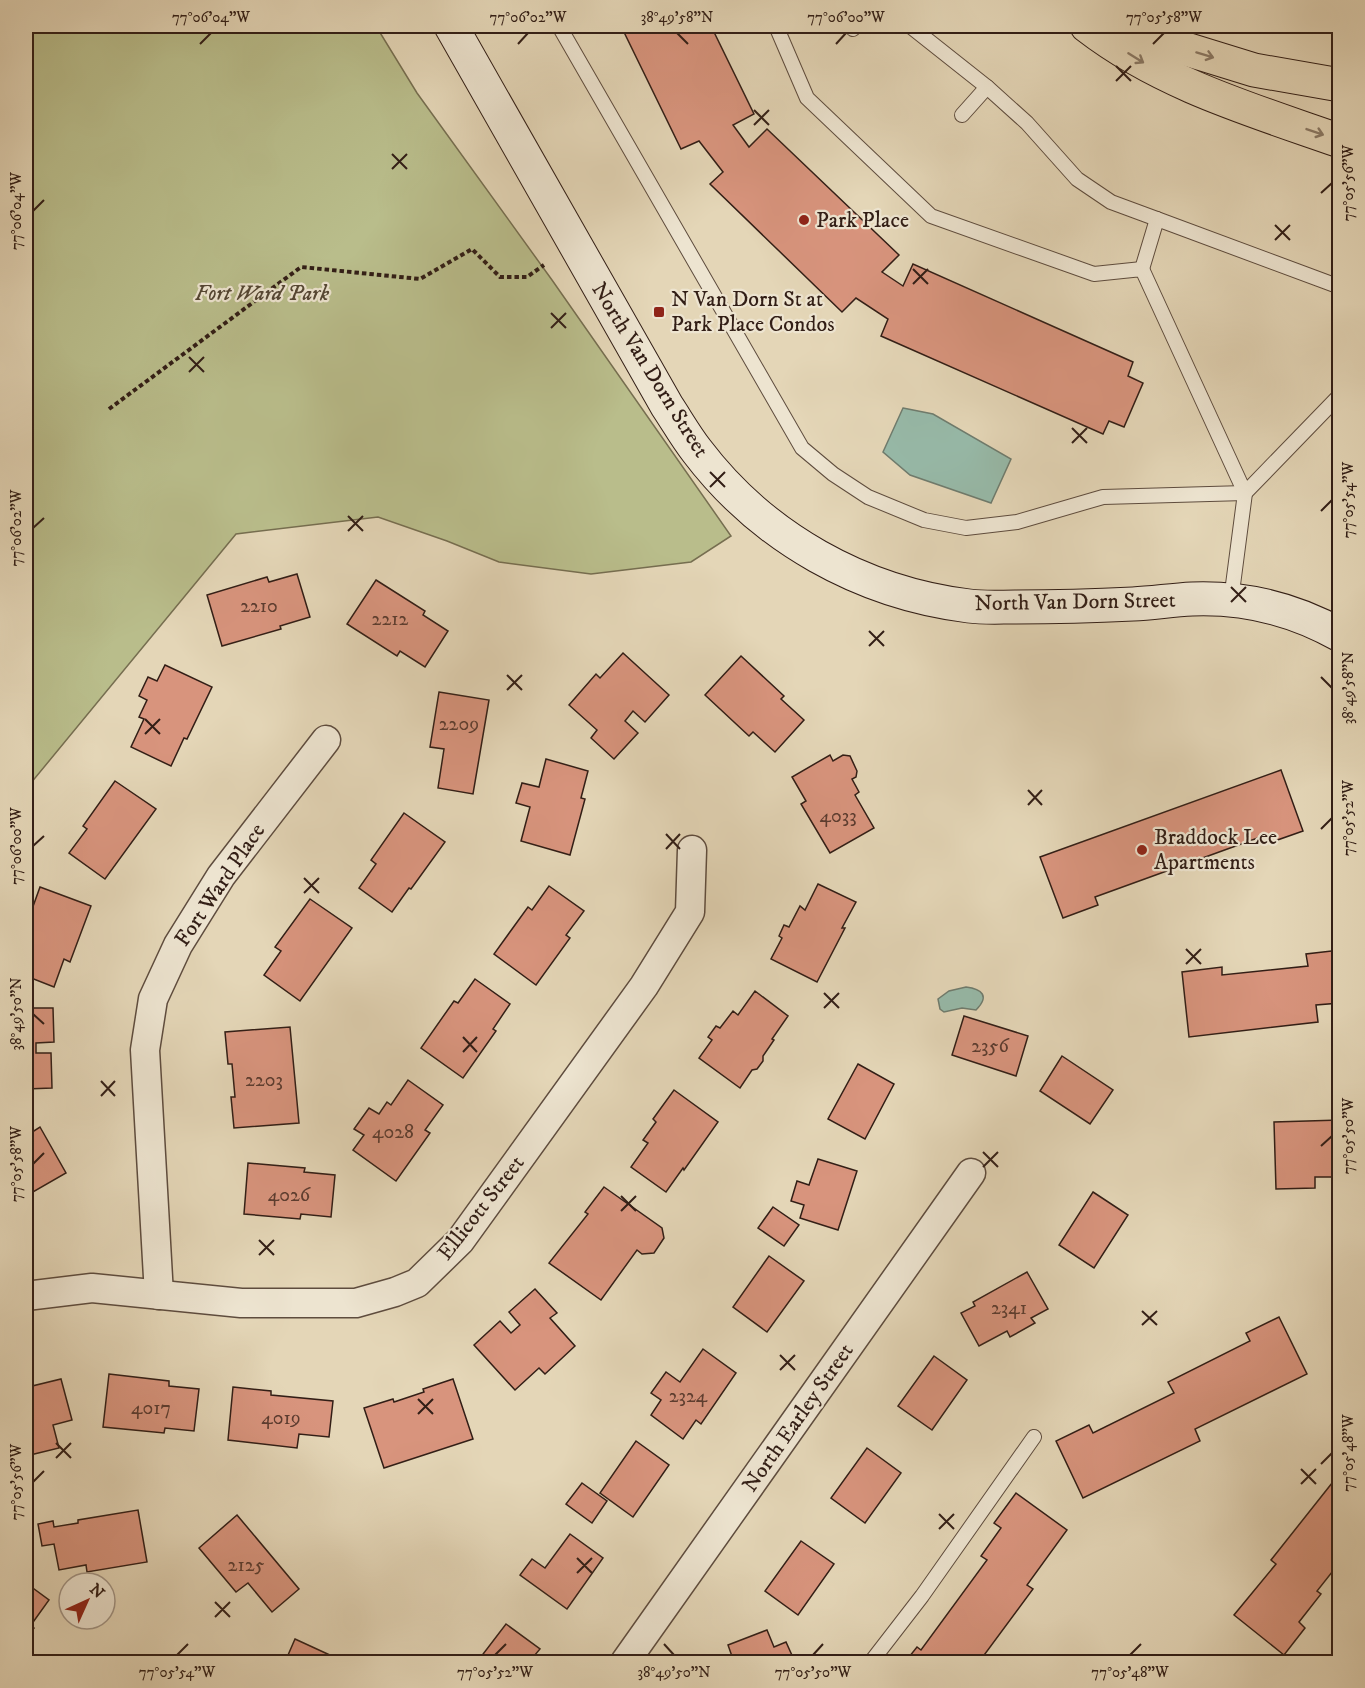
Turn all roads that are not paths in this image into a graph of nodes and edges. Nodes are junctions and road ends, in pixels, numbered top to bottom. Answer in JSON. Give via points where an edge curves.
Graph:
{"nodes":[{"id":1,"x":451,"y":26,"type":"edge"},
{"id":2,"x":559,"y":26,"type":"edge"},
{"id":3,"x":776,"y":26,"type":"edge"},
{"id":4,"x":910,"y":26,"type":"edge"},
{"id":5,"x":1087,"y":26,"type":"edge"},
{"id":6,"x":1131,"y":26,"type":"edge"},
{"id":7,"x":1340,"y":85,"type":"edge"},
{"id":8,"x":987,"y":87,"type":"junction"},
{"id":9,"x":962,"y":115,"type":"dead end"},
{"id":10,"x":1340,"y":141,"type":"edge"},
{"id":11,"x":1157,"y":219,"type":"junction"},
{"id":12,"x":1142,"y":269,"type":"junction"},
{"id":13,"x":1340,"y":287,"type":"edge"},
{"id":14,"x":1340,"y":395,"type":"edge"},
{"id":15,"x":1245,"y":493,"type":"junction"},
{"id":16,"x":1231,"y":600,"type":"junction"},
{"id":17,"x":1340,"y":635,"type":"edge"},
{"id":18,"x":326,"y":740,"type":"dead end"},
{"id":19,"x":692,"y":850,"type":"dead end"},
{"id":20,"x":970,"y":1173,"type":"dead end"},
{"id":21,"x":159,"y":1295,"type":"junction"},
{"id":22,"x":26,"y":1296,"type":"edge"},
{"id":23,"x":1034,"y":1437,"type":"dead end"},
{"id":24,"x":625,"y":1662,"type":"edge"},
{"id":25,"x":871,"y":1662,"type":"edge"}],
"edges":[{"from":1,"to":16,"type":"main road","name":"North Van Dorn Street","via":[[696,451],[762,520],[781,534],[838,568],[871,581],[904,593],[971,607]]},
{"from":2,"to":15,"type":"lane","via":[[802,448],[832,474],[868,497],[924,520],[966,528],[1017,522],[1103,497]]},
{"from":3,"to":12,"type":"lane","via":[[807,98],[931,216],[1094,274]]},
{"from":4,"to":8,"type":"lane"},
{"from":5,"to":10,"type":"highway","one_way":true,"via":[[1188,86]]},
{"from":6,"to":7,"type":"highway","one_way":true,"via":[[1173,45],[1254,70]]},
{"from":8,"to":9,"type":"lane"},
{"from":8,"to":11,"type":"lane","via":[[1027,123],[1077,179],[1111,202]]},
{"from":11,"to":12,"type":"lane"},
{"from":11,"to":13,"type":"lane"},
{"from":12,"to":15,"type":"lane"},
{"from":14,"to":15,"type":"lane"},
{"from":15,"to":16,"type":"lane"},
{"from":16,"to":17,"type":"main road","name":"North Van Dorn Street","via":[[1272,606]]},
{"from":18,"to":21,"type":"street","name":"Fort Ward Place","via":[[221,876],[178,945],[153,999],[145,1050]]},
{"from":19,"to":21,"type":"street","name":"Ellicott Street","via":[[690,912],[644,986],[460,1241],[417,1283],[356,1303],[241,1303]]},
{"from":20,"to":24,"type":"street","name":"North Earley Street"},
{"from":21,"to":22,"type":"street","name":"Ellicott Street","via":[[92,1288]]},
{"from":23,"to":25,"type":"lane"}]}
